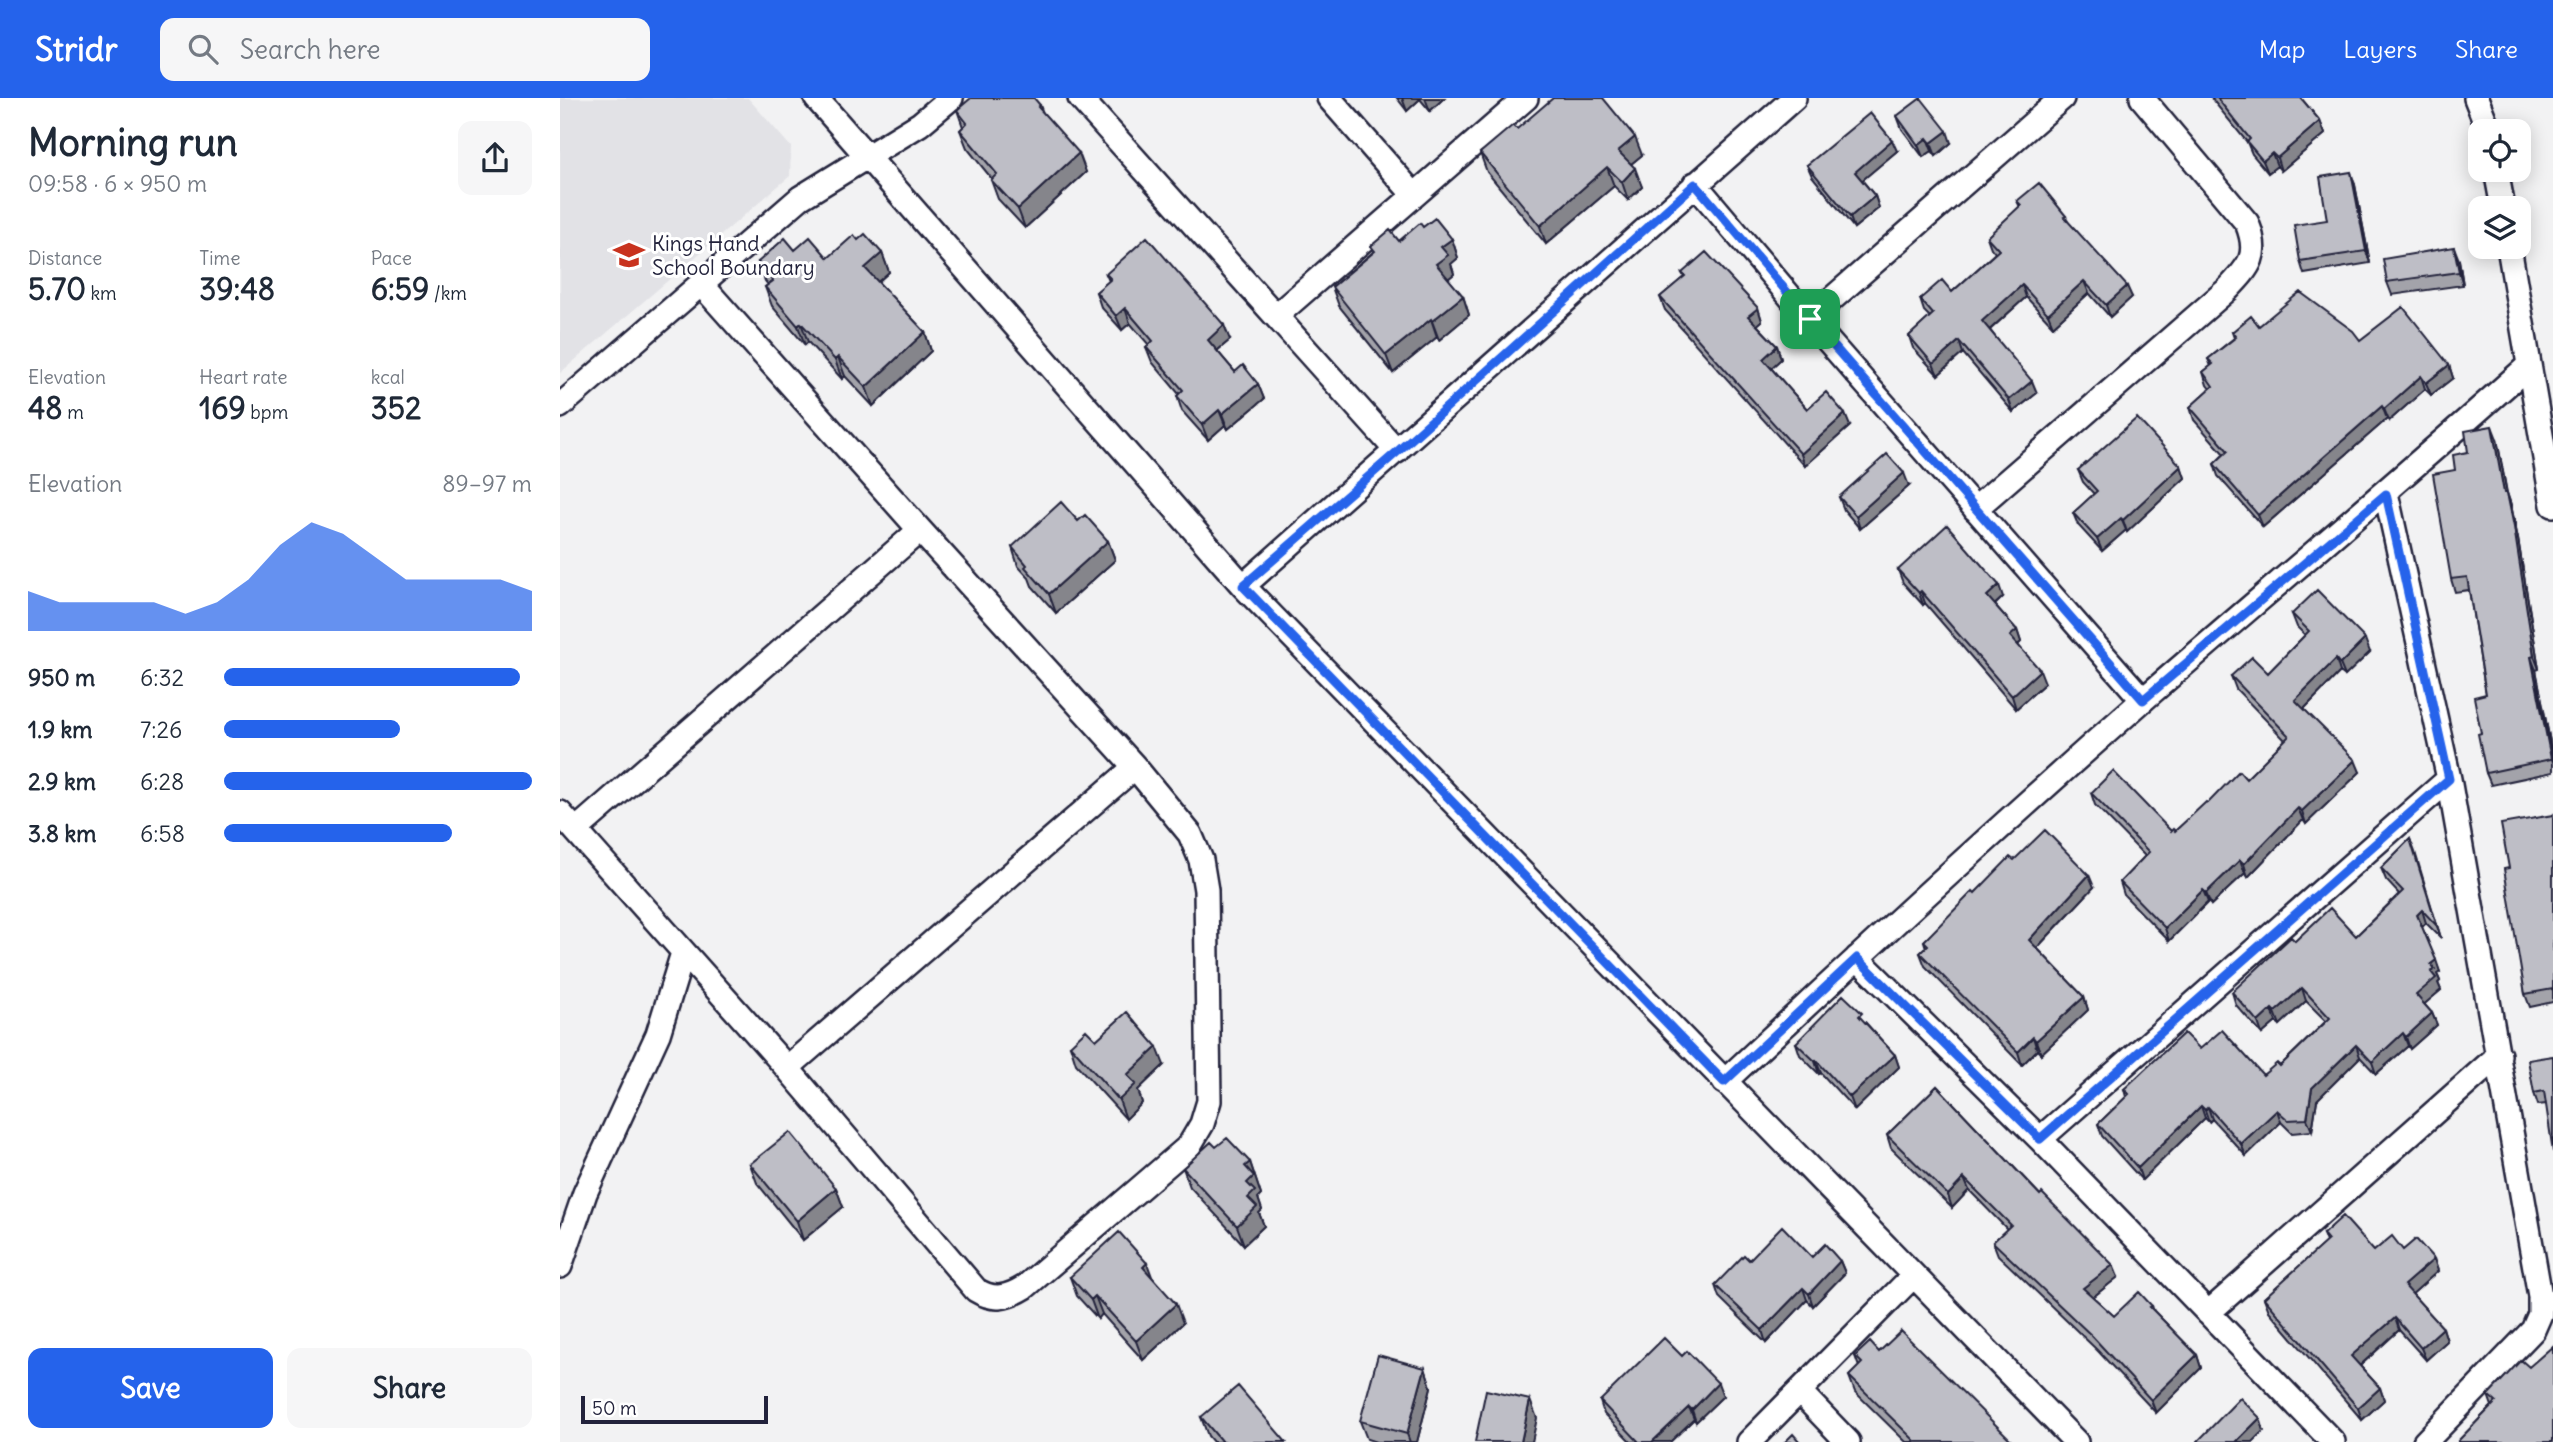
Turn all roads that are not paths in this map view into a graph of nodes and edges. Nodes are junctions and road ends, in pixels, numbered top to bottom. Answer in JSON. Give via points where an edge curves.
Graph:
{"nodes":[{"id":1,"x":816,"y":98,"type":"edge"},
{"id":2,"x":951,"y":98,"type":"edge"},
{"id":3,"x":1080,"y":98,"type":"edge"},
{"id":4,"x":1329,"y":98,"type":"edge"},
{"id":5,"x":1526,"y":98,"type":"edge"},
{"id":6,"x":1794,"y":98,"type":"edge"},
{"id":7,"x":2062,"y":98,"type":"edge"},
{"id":8,"x":2142,"y":98,"type":"edge"},
{"id":9,"x":2476,"y":98,"type":"edge"},
{"id":10,"x":2484,"y":119,"type":"edge"},
{"id":11,"x":868,"y":158,"type":"junction"},
{"id":12,"x":1695,"y":184,"type":"junction"},
{"id":13,"x":1414,"y":195,"type":"junction"},
{"id":14,"x":2511,"y":259,"type":"edge"},
{"id":15,"x":701,"y":284,"type":"junction"},
{"id":16,"x":1277,"y":315,"type":"junction"},
{"id":17,"x":1810,"y":319,"type":"junction"},
{"id":18,"x":2529,"y":366,"type":"junction"},
{"id":19,"x":560,"y":407,"type":"edge"},
{"id":20,"x":1397,"y":452,"type":"junction"},
{"id":21,"x":2386,"y":494,"type":"junction"},
{"id":22,"x":2553,"y":505,"type":"edge"},
{"id":23,"x":1975,"y":509,"type":"junction"},
{"id":24,"x":919,"y":530,"type":"junction"},
{"id":25,"x":1243,"y":586,"type":"junction"},
{"id":26,"x":2143,"y":700,"type":"junction"},
{"id":27,"x":1135,"y":767,"type":"junction"},
{"id":28,"x":2449,"y":779,"type":"junction"},
{"id":29,"x":560,"y":813,"type":"edge"},
{"id":30,"x":576,"y":830,"type":"junction"},
{"id":31,"x":683,"y":953,"type":"junction"},
{"id":32,"x":1857,"y":958,"type":"junction"},
{"id":33,"x":2499,"y":1055,"type":"junction"},
{"id":34,"x":787,"y":1068,"type":"junction"},
{"id":35,"x":1724,"y":1082,"type":"junction"},
{"id":36,"x":2040,"y":1139,"type":"junction"},
{"id":37,"x":560,"y":1266,"type":"edge"},
{"id":38,"x":1913,"y":1276,"type":"junction"},
{"id":39,"x":2208,"y":1313,"type":"junction"},
{"id":40,"x":1800,"y":1392,"type":"junction"},
{"id":41,"x":1749,"y":1442,"type":"edge"},
{"id":42,"x":1848,"y":1442,"type":"edge"},
{"id":43,"x":2076,"y":1442,"type":"edge"},
{"id":44,"x":2333,"y":1442,"type":"edge"},
{"id":45,"x":2425,"y":1442,"type":"edge"}],
"edges":[{"from":1,"to":11,"type":"street"},
{"from":2,"to":11,"type":"street"},
{"from":3,"to":16,"type":"street"},
{"from":4,"to":13,"type":"street"},
{"from":5,"to":13,"type":"street"},
{"from":6,"to":12,"type":"street"},
{"from":7,"to":17,"type":"street"},
{"from":8,"to":23,"type":"street","via":[[2246,223],[2253,238],[2248,268]]},
{"from":9,"to":10,"type":"street"},
{"from":11,"to":15,"type":"street","via":[[800,198]]},
{"from":11,"to":25,"type":"street"},
{"from":12,"to":17,"type":"street"},
{"from":12,"to":20,"type":"street"},
{"from":13,"to":16,"type":"street"},
{"from":14,"to":18,"type":"street"},
{"from":15,"to":19,"type":"street"},
{"from":15,"to":24,"type":"street"},
{"from":16,"to":20,"type":"street"},
{"from":17,"to":23,"type":"street"},
{"from":18,"to":21,"type":"street"},
{"from":18,"to":22,"type":"street"},
{"from":20,"to":25,"type":"street"},
{"from":21,"to":26,"type":"street"},
{"from":21,"to":28,"type":"street"},
{"from":23,"to":26,"type":"street"},
{"from":24,"to":27,"type":"street"},
{"from":24,"to":30,"type":"street"},
{"from":25,"to":35,"type":"street"},
{"from":26,"to":32,"type":"street"},
{"from":27,"to":34,"type":"street"},
{"from":27,"to":34,"type":"street","via":[[1190,835],[1201,860],[1206,890],[1209,1101],[1189,1146],[1025,1287],[1011,1296],[986,1296],[976,1290]]},
{"from":28,"to":33,"type":"street"},
{"from":28,"to":36,"type":"street"},
{"from":29,"to":30,"type":"street"},
{"from":30,"to":31,"type":"street"},
{"from":31,"to":34,"type":"street"},
{"from":31,"to":37,"type":"street","via":[[658,1034],[585,1193]]},
{"from":32,"to":35,"type":"street"},
{"from":32,"to":36,"type":"street"},
{"from":33,"to":39,"type":"street"},
{"from":33,"to":45,"type":"street","via":[[2540,1314],[2533,1330]]},
{"from":35,"to":38,"type":"street"},
{"from":36,"to":39,"type":"street"},
{"from":38,"to":40,"type":"street"},
{"from":38,"to":43,"type":"street"},
{"from":39,"to":44,"type":"street"},
{"from":40,"to":41,"type":"street"},
{"from":40,"to":42,"type":"street"}]}
